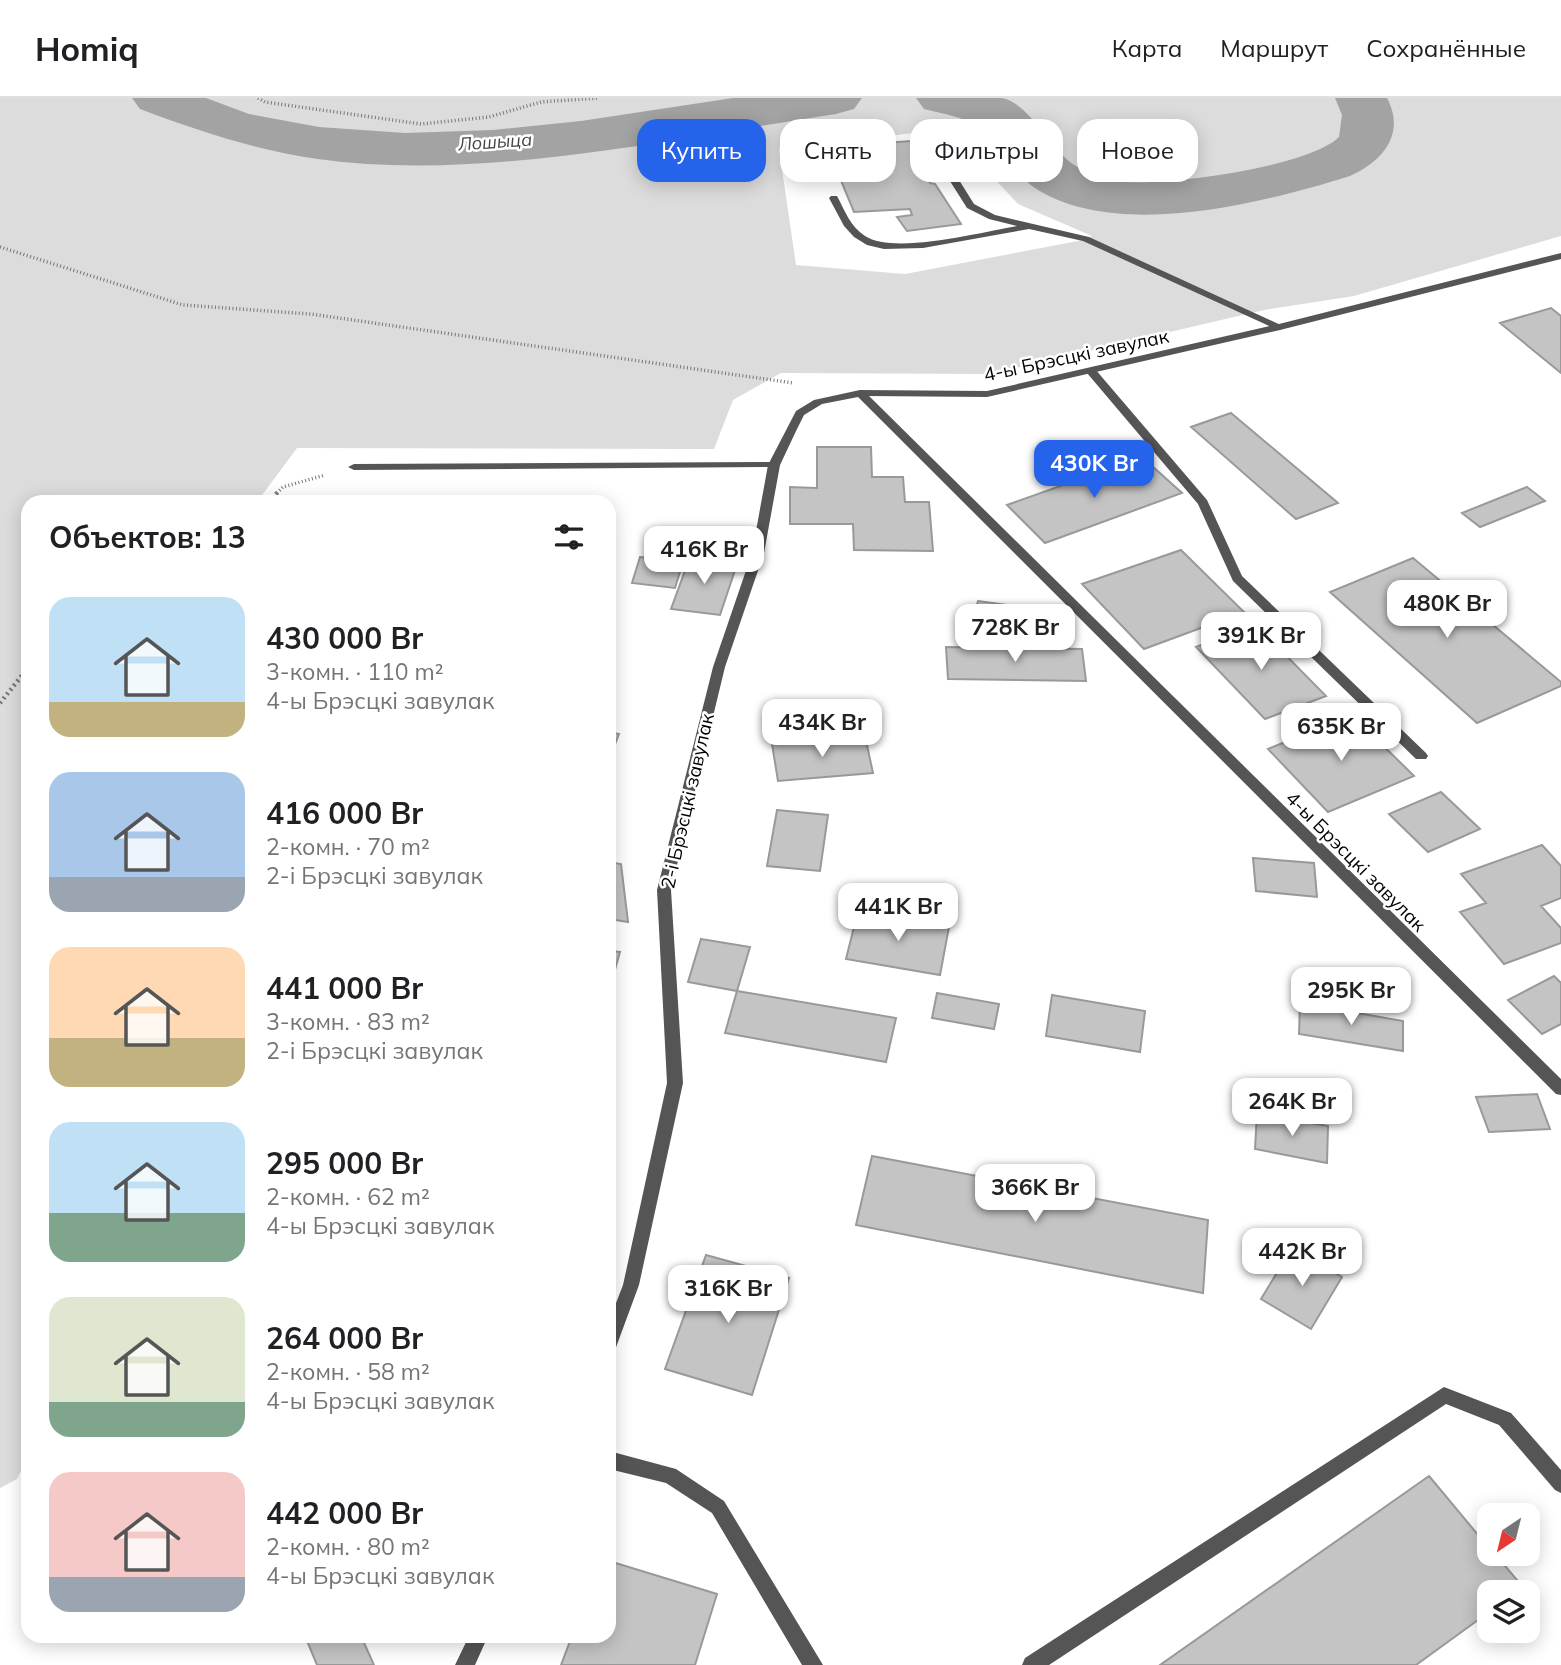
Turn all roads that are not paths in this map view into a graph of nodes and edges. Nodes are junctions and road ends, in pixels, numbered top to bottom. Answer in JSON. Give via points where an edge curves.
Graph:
{"nodes":[{"id":1,"x":955,"y":182,"type":"edge"},
{"id":2,"x":834,"y":198,"type":"dead end"},
{"id":3,"x":1033,"y":225,"type":"junction"},
{"id":4,"x":1561,"y":256,"type":"edge"},
{"id":5,"x":1280,"y":327,"type":"junction"},
{"id":6,"x":1091,"y":371,"type":"junction"},
{"id":7,"x":860,"y":393,"type":"junction"},
{"id":8,"x":774,"y":465,"type":"junction"},
{"id":9,"x":354,"y":467,"type":"road end"},
{"id":10,"x":1421,"y":756,"type":"dead end"},
{"id":11,"x":1561,"y":1089,"type":"edge"},
{"id":12,"x":616,"y":1325,"type":"edge"},
{"id":13,"x":616,"y":1462,"type":"edge"},
{"id":14,"x":1561,"y":1484,"type":"edge"},
{"id":15,"x":476,"y":1643,"type":"edge"},
{"id":16,"x":465,"y":1665,"type":"edge"},
{"id":17,"x":813,"y":1665,"type":"edge"},
{"id":18,"x":1032,"y":1665,"type":"edge"}],
"edges":[{"from":1,"to":3,"type":"street","via":[[970,206],[992,217]]},
{"from":2,"to":3,"type":"street","via":[[841,220],[870,243],[912,246]]},
{"from":3,"to":5,"type":"street","via":[[1086,239]]},
{"from":4,"to":5,"type":"street","name":"4-ы Брэсцкі завулак"},
{"from":5,"to":6,"type":"street","name":"4-ы Брэсцкі завулак"},
{"from":6,"to":7,"type":"street","name":"4-ы Брэсцкі завулак","via":[[987,394]]},
{"from":6,"to":10,"type":"street","via":[[1203,503],[1237,578]]},
{"from":7,"to":8,"type":"street","name":"2-і Брэсцкі завулак","via":[[818,402],[800,413]]},
{"from":7,"to":11,"type":"street","name":"4-ы Брэсцкі завулак"},
{"from":8,"to":9,"type":"street"},
{"from":8,"to":12,"type":"street","name":"2-і Брэсцкі завулак","via":[[758,553],[719,667],[664,890],[675,1083],[631,1285]]},
{"from":13,"to":17,"type":"street","via":[[670,1475],[718,1507]]},
{"from":14,"to":18,"type":"street","via":[[1505,1419],[1444,1395]]},
{"from":15,"to":16,"type":"street"}]}
